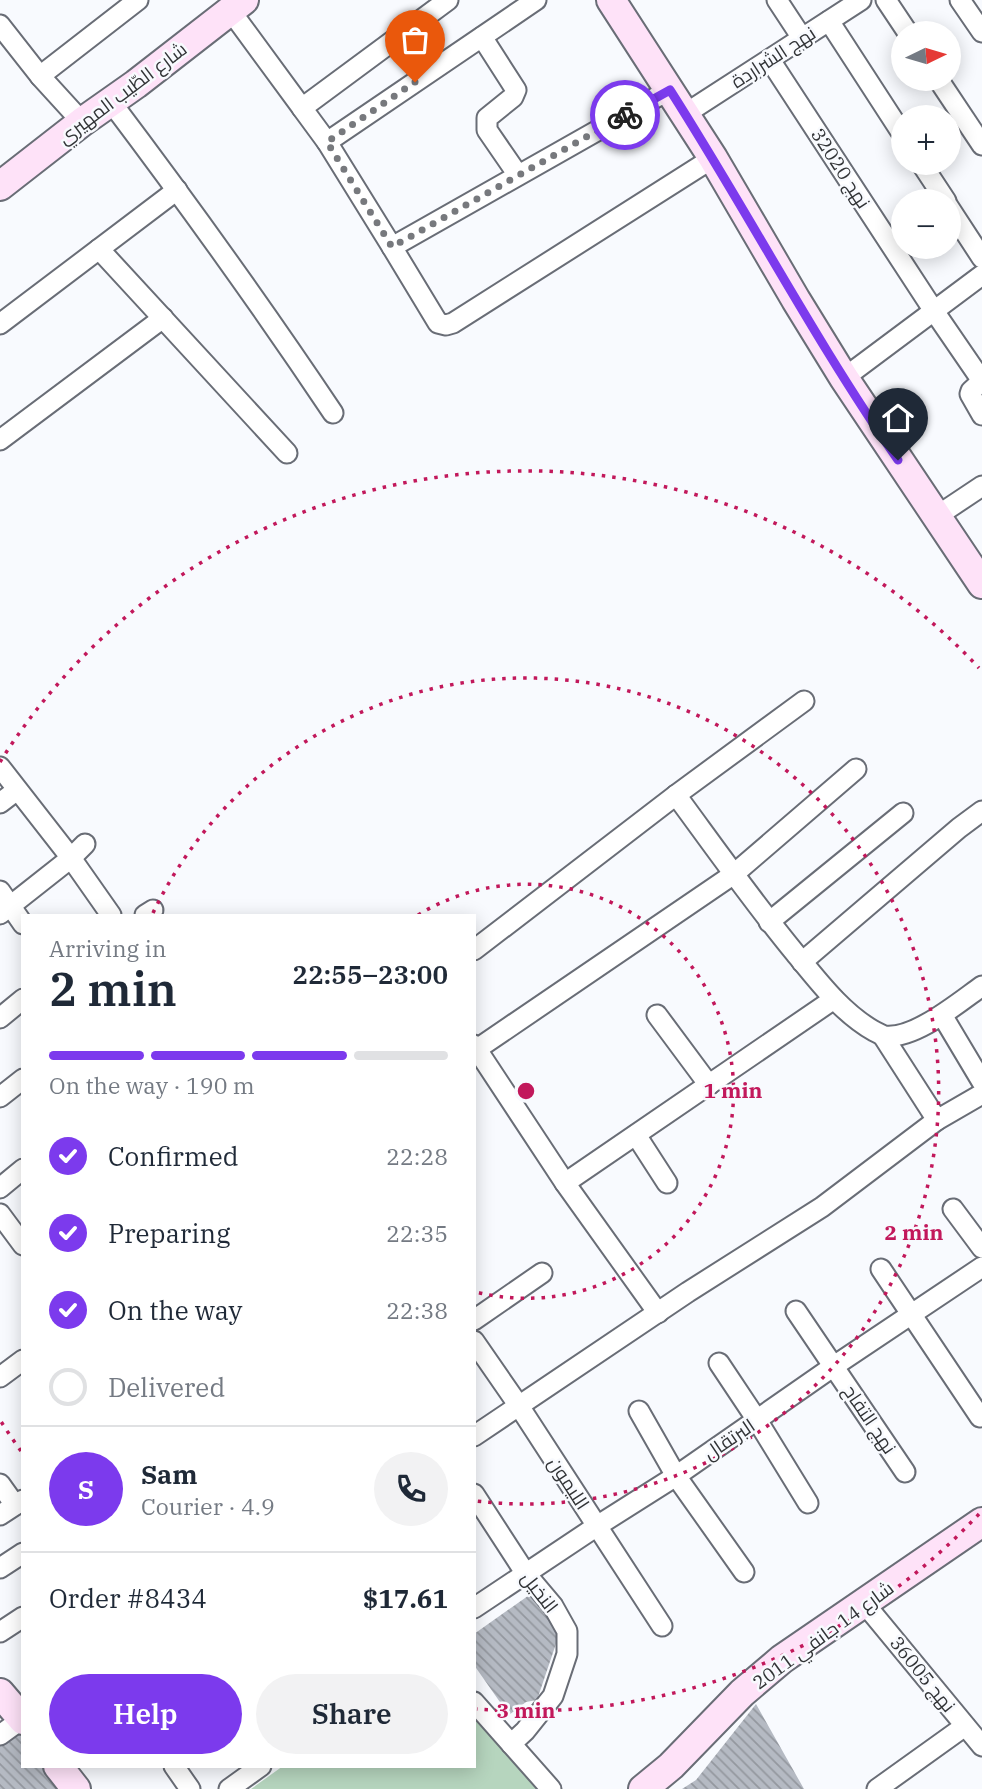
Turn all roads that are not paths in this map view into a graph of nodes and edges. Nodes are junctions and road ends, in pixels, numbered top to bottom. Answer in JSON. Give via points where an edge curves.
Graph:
{"nodes":[{"id":1,"x":138,"y":0,"type":"edge"},
{"id":2,"x":448,"y":0,"type":"edge"},
{"id":3,"x":536,"y":0,"type":"edge"},
{"id":4,"x":611,"y":0,"type":"edge"},
{"id":5,"x":777,"y":0,"type":"edge"},
{"id":6,"x":861,"y":0,"type":"edge"},
{"id":7,"x":886,"y":0,"type":"edge"},
{"id":8,"x":960,"y":0,"type":"edge"},
{"id":9,"x":237,"y":5,"type":"edge"},
{"id":10,"x":829,"y":21,"type":"junction"},
{"id":11,"x":900,"y":21,"type":"edge"},
{"id":12,"x":0,"y":25,"type":"edge"},
{"id":13,"x":982,"y":32,"type":"edge"},
{"id":14,"x":482,"y":37,"type":"junction"},
{"id":15,"x":802,"y":38,"type":"junction"},
{"id":16,"x":770,"y":60,"type":"junction"},
{"id":17,"x":40,"y":76,"type":"junction"},
{"id":18,"x":670,"y":90,"type":"junction"},
{"id":19,"x":946,"y":91,"type":"edge"},
{"id":20,"x":111,"y":102,"type":"junction"},
{"id":21,"x":302,"y":108,"type":"junction"},
{"id":22,"x":685,"y":114,"type":"junction"},
{"id":23,"x":891,"y":117,"type":"edge"},
{"id":24,"x":82,"y":122,"type":"junction"},
{"id":25,"x":327,"y":142,"type":"junction"},
{"id":26,"x":982,"y":145,"type":"edge"},
{"id":27,"x":713,"y":158,"type":"junction"},
{"id":28,"x":519,"y":175,"type":"junction"},
{"id":29,"x":0,"y":186,"type":"edge"},
{"id":30,"x":177,"y":190,"type":"junction"},
{"id":31,"x":961,"y":226,"type":"edge"},
{"id":32,"x":392,"y":247,"type":"junction"},
{"id":33,"x":99,"y":249,"type":"junction"},
{"id":34,"x":982,"y":258,"type":"edge"},
{"id":35,"x":982,"y":275,"type":"edge"},
{"id":36,"x":934,"y":311,"type":"junction"},
{"id":37,"x":163,"y":318,"type":"junction"},
{"id":38,"x":0,"y":324,"type":"edge"},
{"id":39,"x":844,"y":378,"type":"junction"},
{"id":40,"x":982,"y":381,"type":"edge"},
{"id":41,"x":333,"y":413,"type":"dead end"},
{"id":42,"x":982,"y":415,"type":"edge"},
{"id":43,"x":0,"y":440,"type":"edge"},
{"id":44,"x":286,"y":453,"type":"dead end"},
{"id":45,"x":982,"y":486,"type":"edge"},
{"id":46,"x":937,"y":516,"type":"junction"},
{"id":47,"x":982,"y":584,"type":"edge"},
{"id":48,"x":804,"y":701,"type":"dead end"},
{"id":49,"x":0,"y":767,"type":"edge"},
{"id":50,"x":856,"y":769,"type":"dead end"},
{"id":51,"x":18,"y":790,"type":"junction"},
{"id":52,"x":676,"y":795,"type":"junction"},
{"id":53,"x":0,"y":803,"type":"edge"},
{"id":54,"x":982,"y":811,"type":"edge"},
{"id":55,"x":903,"y":813,"type":"dead end"},
{"id":56,"x":78,"y":851,"type":"junction"},
{"id":57,"x":734,"y":874,"type":"junction"},
{"id":58,"x":4,"y":903,"type":"edge"},
{"id":59,"x":110,"y":914,"type":"edge"},
{"id":60,"x":21,"y":922,"type":"edge"},
{"id":61,"x":769,"y":922,"type":"junction"},
{"id":62,"x":476,"y":948,"type":"edge"},
{"id":63,"x":802,"y":962,"type":"junction"},
{"id":64,"x":982,"y":986,"type":"edge"},
{"id":65,"x":834,"y":999,"type":"junction"},
{"id":66,"x":21,"y":1001,"type":"edge"},
{"id":67,"x":657,"y":1015,"type":"dead end"},
{"id":68,"x":942,"y":1015,"type":"junction"},
{"id":69,"x":0,"y":1018,"type":"edge"},
{"id":70,"x":883,"y":1036,"type":"junction"},
{"id":71,"x":476,"y":1046,"type":"edge"},
{"id":72,"x":476,"y":1049,"type":"edge"},
{"id":73,"x":21,"y":1081,"type":"edge"},
{"id":74,"x":982,"y":1082,"type":"edge"},
{"id":75,"x":709,"y":1086,"type":"junction"},
{"id":76,"x":982,"y":1094,"type":"edge"},
{"id":77,"x":0,"y":1097,"type":"edge"},
{"id":78,"x":937,"y":1120,"type":"junction"},
{"id":79,"x":636,"y":1135,"type":"junction"},
{"id":80,"x":21,"y":1171,"type":"edge"},
{"id":81,"x":565,"y":1183,"type":"junction"},
{"id":82,"x":667,"y":1183,"type":"dead end"},
{"id":83,"x":0,"y":1188,"type":"edge"},
{"id":84,"x":953,"y":1209,"type":"dead end"},
{"id":85,"x":0,"y":1214,"type":"edge"},
{"id":86,"x":21,"y":1242,"type":"edge"},
{"id":87,"x":982,"y":1248,"type":"edge"},
{"id":88,"x":982,"y":1267,"type":"edge"},
{"id":89,"x":881,"y":1269,"type":"dead end"},
{"id":90,"x":542,"y":1273,"type":"dead end"},
{"id":91,"x":796,"y":1311,"type":"dead end"},
{"id":92,"x":658,"y":1313,"type":"junction"},
{"id":93,"x":912,"y":1314,"type":"junction"},
{"id":94,"x":476,"y":1319,"type":"edge"},
{"id":95,"x":476,"y":1343,"type":"edge"},
{"id":96,"x":21,"y":1361,"type":"edge"},
{"id":97,"x":719,"y":1363,"type":"dead end"},
{"id":98,"x":834,"y":1366,"type":"junction"},
{"id":99,"x":0,"y":1377,"type":"edge"},
{"id":100,"x":519,"y":1406,"type":"junction"},
{"id":101,"x":639,"y":1411,"type":"dead end"},
{"id":102,"x":980,"y":1417,"type":"dead end"},
{"id":103,"x":757,"y":1420,"type":"junction"},
{"id":104,"x":476,"y":1435,"type":"edge"},
{"id":105,"x":905,"y":1472,"type":"dead end"},
{"id":106,"x":676,"y":1476,"type":"junction"},
{"id":107,"x":0,"y":1484,"type":"edge"},
{"id":108,"x":476,"y":1497,"type":"edge"},
{"id":109,"x":808,"y":1503,"type":"dead end"},
{"id":110,"x":13,"y":1507,"type":"edge"},
{"id":111,"x":597,"y":1526,"type":"junction"},
{"id":112,"x":980,"y":1528,"type":"edge"},
{"id":113,"x":21,"y":1554,"type":"edge"},
{"id":114,"x":0,"y":1568,"type":"edge"},
{"id":115,"x":744,"y":1572,"type":"dead end"},
{"id":116,"x":526,"y":1574,"type":"junction"},
{"id":117,"x":864,"y":1603,"type":"junction"},
{"id":118,"x":476,"y":1607,"type":"edge"},
{"id":119,"x":21,"y":1618,"type":"edge"},
{"id":120,"x":662,"y":1626,"type":"dead end"},
{"id":121,"x":0,"y":1632,"type":"edge"},
{"id":122,"x":0,"y":1693,"type":"edge"},
{"id":123,"x":476,"y":1704,"type":"edge"},
{"id":124,"x":21,"y":1718,"type":"edge"},
{"id":125,"x":21,"y":1720,"type":"edge"},
{"id":126,"x":965,"y":1726,"type":"junction"},
{"id":127,"x":0,"y":1735,"type":"edge"},
{"id":128,"x":518,"y":1737,"type":"junction"},
{"id":129,"x":982,"y":1746,"type":"edge"},
{"id":130,"x":175,"y":1768,"type":"edge"},
{"id":131,"x":258,"y":1768,"type":"edge"},
{"id":132,"x":887,"y":1786,"type":"edge"},
{"id":133,"x":190,"y":1789,"type":"edge"},
{"id":134,"x":229,"y":1789,"type":"edge"},
{"id":135,"x":551,"y":1789,"type":"edge"},
{"id":136,"x":643,"y":1789,"type":"edge"}],
"edges":[{"from":1,"to":17,"type":"street"},
{"from":2,"to":21,"type":"street"},
{"from":3,"to":14,"type":"street"},
{"from":4,"to":18,"type":"street"},
{"from":5,"to":15,"type":"street"},
{"from":6,"to":10,"type":"street","name":"نهج الشراردة"},
{"from":7,"to":11,"type":"street"},
{"from":8,"to":13,"type":"street"},
{"from":9,"to":20,"type":"street","name":"شارع الطّيب المهيري"},
{"from":9,"to":21,"type":"street"},
{"from":10,"to":15,"type":"street","name":"نهج الشراردة"},
{"from":10,"to":23,"type":"street"},
{"from":12,"to":17,"type":"street"},
{"from":14,"to":25,"type":"street"},
{"from":14,"to":28,"type":"street","via":[[516,90],[487,118],[487,130]]},
{"from":15,"to":16,"type":"street","name":"نهج الشراردة"},
{"from":16,"to":22,"type":"street","name":"نهج الشراردة"},
{"from":16,"to":36,"type":"street","name":"نهج 32020"},
{"from":17,"to":24,"type":"street"},
{"from":18,"to":22,"type":"street"},
{"from":18,"to":28,"type":"street"},
{"from":19,"to":26,"type":"street"},
{"from":20,"to":24,"type":"street","name":"شارع الطّيب المهيري"},
{"from":20,"to":30,"type":"street"},
{"from":21,"to":25,"type":"street"},
{"from":22,"to":27,"type":"street"},
{"from":24,"to":29,"type":"street","name":"شارع الطّيب المهيري"},
{"from":25,"to":32,"type":"street"},
{"from":27,"to":32,"type":"street","via":[[446,325],[438,323]]},
{"from":27,"to":39,"type":"street"},
{"from":28,"to":32,"type":"street"},
{"from":30,"to":33,"type":"street"},
{"from":30,"to":41,"type":"street"},
{"from":31,"to":34,"type":"street"},
{"from":33,"to":37,"type":"street"},
{"from":33,"to":38,"type":"street"},
{"from":35,"to":36,"type":"street"},
{"from":36,"to":39,"type":"street"},
{"from":36,"to":40,"type":"street","name":"نهج 32020"},
{"from":37,"to":43,"type":"street"},
{"from":37,"to":44,"type":"street"},
{"from":39,"to":46,"type":"street"},
{"from":40,"to":42,"type":"street","via":[[970,394]]},
{"from":45,"to":46,"type":"street"},
{"from":46,"to":47,"type":"street"},
{"from":48,"to":52,"type":"street"},
{"from":49,"to":51,"type":"street"},
{"from":50,"to":57,"type":"street"},
{"from":51,"to":53,"type":"street"},
{"from":51,"to":56,"type":"street"},
{"from":52,"to":57,"type":"street"},
{"from":52,"to":62,"type":"street"},
{"from":54,"to":63,"type":"street"},
{"from":55,"to":61,"type":"street"},
{"from":56,"to":58,"type":"street"},
{"from":56,"to":59,"type":"street"},
{"from":57,"to":61,"type":"street"},
{"from":57,"to":71,"type":"street"},
{"from":58,"to":60,"type":"street"},
{"from":61,"to":63,"type":"street"},
{"from":63,"to":65,"type":"street"},
{"from":64,"to":68,"type":"street"},
{"from":65,"to":70,"type":"street"},
{"from":65,"to":75,"type":"street"},
{"from":66,"to":69,"type":"street"},
{"from":67,"to":75,"type":"street"},
{"from":68,"to":70,"type":"street","via":[[905,1033]]},
{"from":68,"to":74,"type":"street"},
{"from":70,"to":78,"type":"street"},
{"from":72,"to":81,"type":"street"},
{"from":73,"to":77,"type":"street"},
{"from":75,"to":79,"type":"street"},
{"from":76,"to":78,"type":"street"},
{"from":78,"to":92,"type":"street","via":[[822,1207]]},
{"from":79,"to":81,"type":"street"},
{"from":79,"to":82,"type":"street"},
{"from":80,"to":83,"type":"street"},
{"from":81,"to":92,"type":"street"},
{"from":84,"to":87,"type":"street"},
{"from":85,"to":86,"type":"street"},
{"from":88,"to":93,"type":"street","name":"البرتقال"},
{"from":89,"to":93,"type":"street"},
{"from":90,"to":94,"type":"street"},
{"from":91,"to":98,"type":"street","name":"نهج التفاح"},
{"from":92,"to":100,"type":"street"},
{"from":93,"to":98,"type":"street","name":"البرتقال"},
{"from":93,"to":102,"type":"street"},
{"from":95,"to":100,"type":"street","name":"الليمون"},
{"from":96,"to":99,"type":"street"},
{"from":97,"to":103,"type":"street"},
{"from":98,"to":103,"type":"street","name":"البرتقال"},
{"from":98,"to":105,"type":"street","name":"نهج التفاح"},
{"from":100,"to":104,"type":"street"},
{"from":100,"to":111,"type":"street","name":"الليمون"},
{"from":101,"to":106,"type":"street"},
{"from":103,"to":106,"type":"street","name":"البرتقال"},
{"from":103,"to":109,"type":"street"},
{"from":106,"to":111,"type":"street","name":"البرتقال"},
{"from":106,"to":115,"type":"street"},
{"from":107,"to":110,"type":"street"},
{"from":108,"to":116,"type":"street","name":"النخيل"},
{"from":111,"to":116,"type":"street","name":"البرتقال"},
{"from":111,"to":120,"type":"street","name":"الليمون"},
{"from":112,"to":117,"type":"street","name":"شارع 14 جانفي 2011"},
{"from":113,"to":114,"type":"street"},
{"from":116,"to":118,"type":"street","name":"البرتقال"},
{"from":116,"to":128,"type":"street","name":"النخيل","via":[[561,1617],[568,1642],[553,1696]]},
{"from":117,"to":126,"type":"street","name":"نهج 36005"},
{"from":117,"to":136,"type":"street","name":"شارع 14 جانفي 2011","via":[[772,1668]]},
{"from":119,"to":121,"type":"street"},
{"from":122,"to":124,"type":"street"},
{"from":123,"to":128,"type":"street"},
{"from":125,"to":127,"type":"street"},
{"from":126,"to":129,"type":"street","name":"نهج 36005"},
{"from":126,"to":132,"type":"street"},
{"from":128,"to":135,"type":"street"},
{"from":130,"to":133,"type":"street"},
{"from":131,"to":134,"type":"street"}]}
